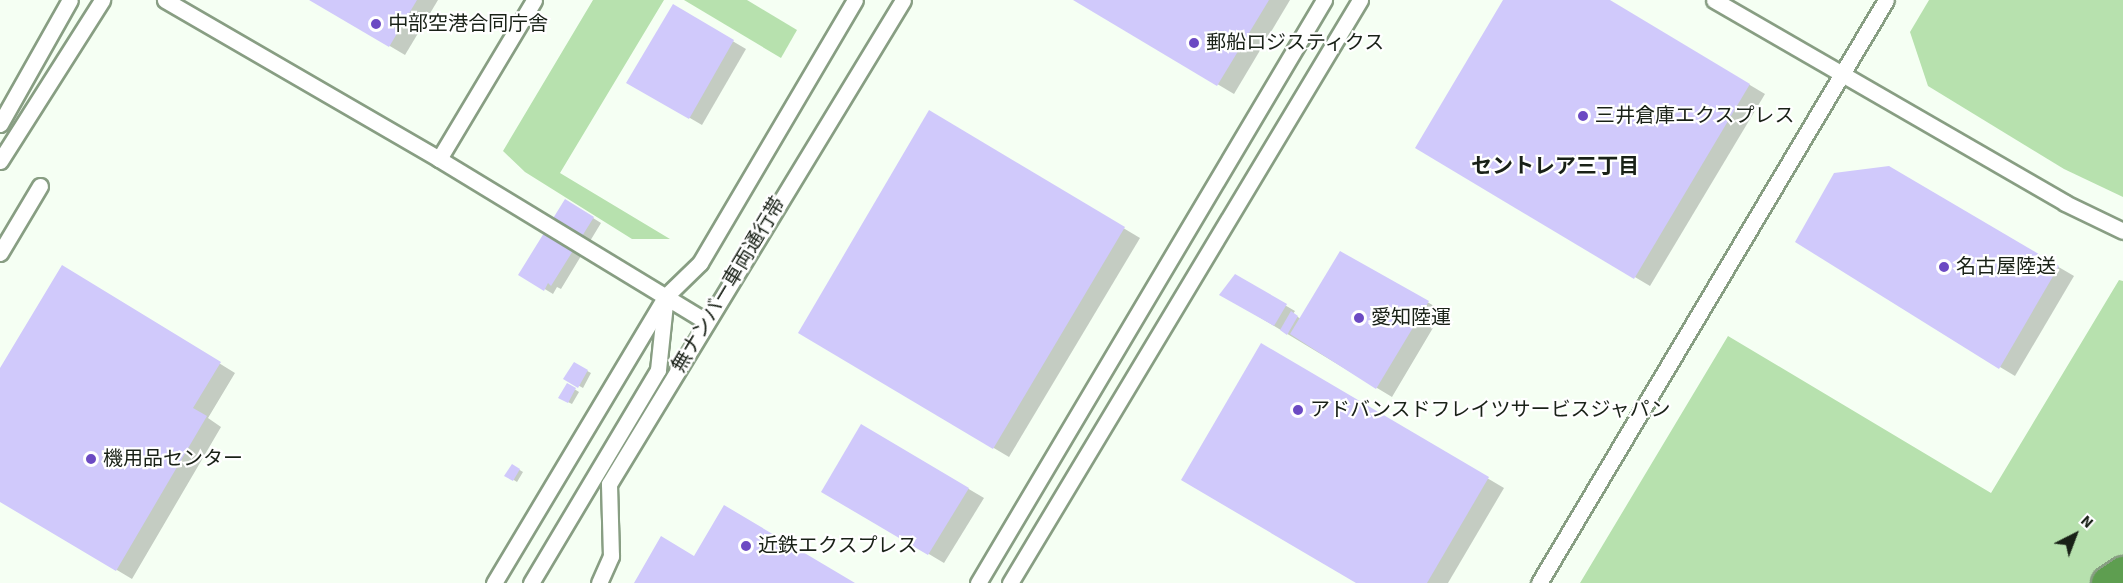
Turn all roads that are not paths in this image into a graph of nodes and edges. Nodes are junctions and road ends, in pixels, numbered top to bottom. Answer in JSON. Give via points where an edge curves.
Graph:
{"nodes":[{"id":1,"x":70,"y":0,"type":"edge"},
{"id":2,"x":102,"y":0,"type":"edge"},
{"id":3,"x":165,"y":0,"type":"edge"},
{"id":4,"x":534,"y":0,"type":"edge"},
{"id":5,"x":855,"y":0,"type":"edge"},
{"id":6,"x":903,"y":0,"type":"edge"},
{"id":7,"x":1324,"y":0,"type":"edge"},
{"id":8,"x":1360,"y":0,"type":"edge"},
{"id":9,"x":1714,"y":0,"type":"edge"},
{"id":10,"x":1886,"y":0,"type":"edge"},
{"id":11,"x":1842,"y":73,"type":"junction"},
{"id":12,"x":0,"y":124,"type":"edge"},
{"id":13,"x":439,"y":159,"type":"junction"},
{"id":14,"x":0,"y":161,"type":"edge"},
{"id":15,"x":40,"y":186,"type":"dead end"},
{"id":16,"x":2123,"y":231,"type":"edge"},
{"id":17,"x":0,"y":253,"type":"edge"},
{"id":18,"x":665,"y":297,"type":"junction"},
{"id":19,"x":705,"y":321,"type":"junction"},
{"id":20,"x":2123,"y":573,"type":"edge"},
{"id":21,"x":494,"y":583,"type":"edge"},
{"id":22,"x":532,"y":583,"type":"edge"},
{"id":23,"x":599,"y":583,"type":"edge"},
{"id":24,"x":978,"y":583,"type":"edge"},
{"id":25,"x":1010,"y":583,"type":"edge"},
{"id":26,"x":1539,"y":583,"type":"edge"},
{"id":27,"x":2108,"y":583,"type":"edge"}],
"edges":[{"from":1,"to":12,"type":"lane"},
{"from":2,"to":14,"type":"lane"},
{"from":3,"to":13,"type":"lane"},
{"from":4,"to":13,"type":"lane"},
{"from":5,"to":18,"type":"lane","via":[[700,263]]},
{"from":6,"to":19,"type":"lane","name":"無ナンバー車両通行帯"},
{"from":7,"to":24,"type":"lane"},
{"from":8,"to":25,"type":"lane"},
{"from":9,"to":11,"type":"lane"},
{"from":10,"to":11,"type":"lane"},
{"from":11,"to":16,"type":"lane","via":[[2065,203]]},
{"from":11,"to":26,"type":"lane"},
{"from":13,"to":18,"type":"lane"},
{"from":15,"to":17,"type":"lane"},
{"from":18,"to":19,"type":"lane"},
{"from":18,"to":21,"type":"lane"},
{"from":18,"to":22,"type":"lane","via":[[658,370]]},
{"from":19,"to":23,"type":"lane","name":"無ナンバー車両通行帯","via":[[609,484],[611,556]]},
{"from":20,"to":27,"type":"highway"}]}
